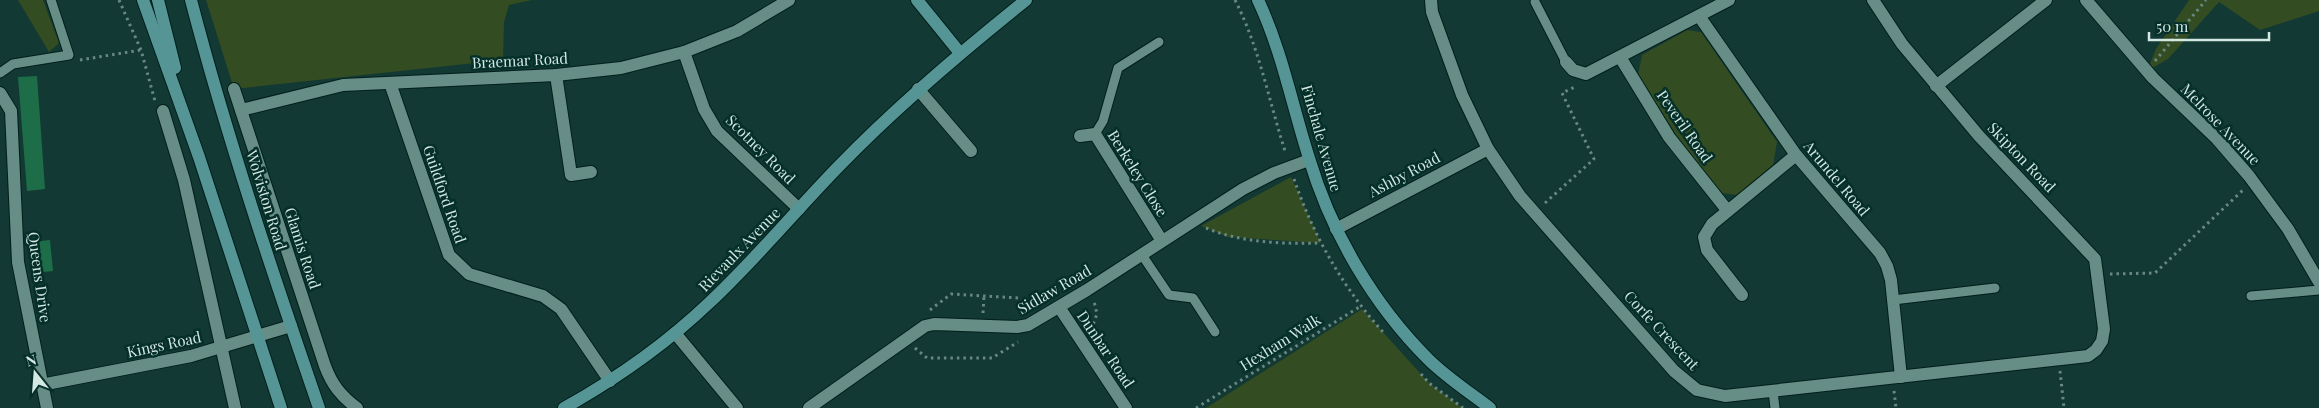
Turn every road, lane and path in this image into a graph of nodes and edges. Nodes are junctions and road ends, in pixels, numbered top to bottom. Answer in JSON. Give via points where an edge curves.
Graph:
{"nodes":[{"id":1,"x":51,"y":0,"type":"edge"},
{"id":2,"x":119,"y":0,"type":"edge"},
{"id":3,"x":143,"y":0,"type":"edge"},
{"id":4,"x":158,"y":0,"type":"edge"},
{"id":5,"x":191,"y":0,"type":"edge"},
{"id":6,"x":789,"y":0,"type":"edge"},
{"id":7,"x":917,"y":0,"type":"edge"},
{"id":8,"x":1026,"y":0,"type":"edge"},
{"id":9,"x":1258,"y":0,"type":"edge"},
{"id":10,"x":1430,"y":0,"type":"edge"},
{"id":11,"x":1729,"y":0,"type":"edge"},
{"id":12,"x":1873,"y":0,"type":"edge"},
{"id":13,"x":2046,"y":0,"type":"edge"},
{"id":14,"x":2086,"y":0,"type":"edge"},
{"id":15,"x":2206,"y":0,"type":"edge"},
{"id":16,"x":1535,"y":2,"type":"dead end"},
{"id":17,"x":1699,"y":16,"type":"junction"},
{"id":18,"x":1158,"y":42,"type":"dead end"},
{"id":19,"x":141,"y":50,"type":"junction"},
{"id":20,"x":684,"y":52,"type":"junction"},
{"id":21,"x":960,"y":53,"type":"junction"},
{"id":22,"x":69,"y":55,"type":"junction"},
{"id":23,"x":1620,"y":57,"type":"junction"},
{"id":24,"x":1566,"y":62,"type":"joint"},
{"id":25,"x":2147,"y":71,"type":"junction"},
{"id":26,"x":0,"y":73,"type":"edge"},
{"id":27,"x":1586,"y":74,"type":"junction"},
{"id":28,"x":556,"y":75,"type":"junction"},
{"id":29,"x":390,"y":83,"type":"junction"},
{"id":30,"x":1936,"y":86,"type":"junction"},
{"id":31,"x":234,"y":89,"type":"dead end"},
{"id":32,"x":918,"y":89,"type":"junction"},
{"id":33,"x":0,"y":93,"type":"edge"},
{"id":34,"x":241,"y":110,"type":"junction"},
{"id":35,"x":163,"y":111,"type":"joint"},
{"id":36,"x":1095,"y":134,"type":"junction"},
{"id":37,"x":1080,"y":136,"type":"dead end"},
{"id":38,"x":1488,"y":149,"type":"junction"},
{"id":39,"x":971,"y":151,"type":"dead end"},
{"id":40,"x":1796,"y":155,"type":"junction"},
{"id":41,"x":199,"y":157,"type":"junction"},
{"id":42,"x":1309,"y":160,"type":"junction"},
{"id":43,"x":591,"y":172,"type":"dead end"},
{"id":44,"x":2253,"y":181,"type":"junction"},
{"id":45,"x":799,"y":209,"type":"junction"},
{"id":46,"x":1727,"y":210,"type":"junction"},
{"id":47,"x":1534,"y":212,"type":"junction"},
{"id":48,"x":1209,"y":221,"type":"dead end"},
{"id":49,"x":1336,"y":229,"type":"junction"},
{"id":50,"x":1162,"y":241,"type":"junction"},
{"id":51,"x":1321,"y":244,"type":"dead end"},
{"id":52,"x":1142,"y":255,"type":"junction"},
{"id":53,"x":2098,"y":275,"type":"junction"},
{"id":54,"x":2319,"y":282,"type":"edge"},
{"id":55,"x":1995,"y":288,"type":"dead end"},
{"id":56,"x":1086,"y":290,"type":"junction"},
{"id":57,"x":2319,"y":290,"type":"edge"},
{"id":58,"x":1742,"y":295,"type":"dead end"},
{"id":59,"x":1376,"y":296,"type":"junction"},
{"id":60,"x":2251,"y":296,"type":"dead end"},
{"id":61,"x":1893,"y":300,"type":"junction"},
{"id":62,"x":1059,"y":307,"type":"junction"},
{"id":63,"x":1031,"y":323,"type":"junction"},
{"id":64,"x":291,"y":326,"type":"junction"},
{"id":65,"x":925,"y":326,"type":"junction"},
{"id":66,"x":1215,"y":332,"type":"dead end"},
{"id":67,"x":675,"y":334,"type":"junction"},
{"id":68,"x":258,"y":337,"type":"junction"},
{"id":69,"x":906,"y":338,"type":"junction"},
{"id":70,"x":1080,"y":339,"type":"junction"},
{"id":71,"x":222,"y":349,"type":"junction"},
{"id":72,"x":2096,"y":350,"type":"joint"},
{"id":73,"x":2059,"y":360,"type":"junction"},
{"id":74,"x":1901,"y":378,"type":"junction"},
{"id":75,"x":610,"y":381,"type":"junction"},
{"id":76,"x":41,"y":385,"type":"junction"},
{"id":77,"x":1773,"y":391,"type":"junction"},
{"id":78,"x":47,"y":408,"type":"edge"},
{"id":79,"x":235,"y":408,"type":"edge"},
{"id":80,"x":281,"y":408,"type":"edge"},
{"id":81,"x":319,"y":408,"type":"edge"},
{"id":82,"x":357,"y":408,"type":"edge"},
{"id":83,"x":564,"y":408,"type":"edge"},
{"id":84,"x":737,"y":408,"type":"edge"},
{"id":85,"x":809,"y":408,"type":"edge"},
{"id":86,"x":1126,"y":408,"type":"edge"},
{"id":87,"x":1196,"y":408,"type":"edge"},
{"id":88,"x":1490,"y":408,"type":"edge"},
{"id":89,"x":1775,"y":408,"type":"edge"},
{"id":90,"x":2064,"y":408,"type":"edge"}],
"edges":[{"from":1,"to":22,"type":"lane"},
{"from":2,"to":19,"type":"path"},
{"from":3,"to":41,"type":"street"},
{"from":4,"to":41,"type":"street"},
{"from":5,"to":64,"type":"street","name":"Wolviston Road","via":[[219,102]]},
{"from":6,"to":20,"type":"street","name":"Braemar Road","via":[[737,31]]},
{"from":7,"to":21,"type":"street"},
{"from":8,"to":21,"type":"street","name":"Rievaulx Avenue"},
{"from":9,"to":42,"type":"street","name":"Finchale Avenue","via":[[1280,55]]},
{"from":10,"to":38,"type":"street","name":"Corfe Crescent","via":[[1462,95]]},
{"from":11,"to":17,"type":"street"},
{"from":12,"to":30,"type":"street","name":"Skipton Road","via":[[1902,44]]},
{"from":13,"to":30,"type":"street"},
{"from":14,"to":25,"type":"street","name":"Melrose Avenue"},
{"from":15,"to":25,"type":"path"},
{"from":16,"to":24,"type":"lane"},
{"from":17,"to":23,"type":"street"},
{"from":17,"to":40,"type":"street","name":"Arundel Road"},
{"from":18,"to":36,"type":"lane","via":[[1118,68],[1103,122]]},
{"from":19,"to":22,"type":"path","via":[[75,61]]},
{"from":19,"to":35,"type":"path","via":[[156,106]]},
{"from":20,"to":28,"type":"street","name":"Braemar Road","via":[[621,68]]},
{"from":20,"to":45,"type":"street","name":"Scotney Road","via":[[704,109],[717,131]]},
{"from":21,"to":32,"type":"street","name":"Rievaulx Avenue"},
{"from":22,"to":26,"type":"lane","via":[[13,64]]},
{"from":23,"to":27,"type":"street"},
{"from":23,"to":46,"type":"street","name":"Peveril Road","via":[[1669,137]]},
{"from":24,"to":27,"type":"street","via":[[1573,70]]},
{"from":25,"to":44,"type":"street","name":"Melrose Avenue","via":[[2217,139]]},
{"from":27,"to":47,"type":"path","via":[[1582,83],[1562,93],[1594,159]]},
{"from":28,"to":29,"type":"street","name":"Braemar Road"},
{"from":28,"to":43,"type":"street","via":[[571,175]]},
{"from":29,"to":34,"type":"street","name":"Braemar Road","via":[[343,85]]},
{"from":29,"to":75,"type":"street","name":"Guildford Road","via":[[449,256],[469,274],[543,296],[561,309]]},
{"from":30,"to":53,"type":"street","name":"Skipton Road","via":[[1979,136],[2089,250],[2095,259]]},
{"from":31,"to":34,"type":"street","name":"Glamis Road"},
{"from":32,"to":39,"type":"street"},
{"from":32,"to":45,"type":"street","name":"Rievaulx Avenue"},
{"from":33,"to":76,"type":"street","name":"Queens Drive","via":[[11,111],[18,262]]},
{"from":34,"to":82,"type":"street","name":"Glamis Road","via":[[325,366],[334,387]]},
{"from":35,"to":71,"type":"street","via":[[171,158],[184,180]]},
{"from":36,"to":37,"type":"street","name":"Berkeley Close"},
{"from":36,"to":50,"type":"street","name":"Berkeley Close"},
{"from":38,"to":47,"type":"street","name":"Corfe Crescent"},
{"from":38,"to":49,"type":"street","name":"Ashby Road"},
{"from":40,"to":46,"type":"street"},
{"from":40,"to":61,"type":"street","name":"Arundel Road","via":[[1880,253],[1887,266]]},
{"from":41,"to":68,"type":"street"},
{"from":42,"to":49,"type":"street","name":"Finchale Avenue"},
{"from":42,"to":50,"type":"street","name":"Sidlaw Road","via":[[1242,189]]},
{"from":44,"to":53,"type":"path","via":[[2155,273]]},
{"from":44,"to":54,"type":"street","name":"Melrose Avenue","via":[[2288,229]]},
{"from":45,"to":67,"type":"street","name":"Rievaulx Avenue","via":[[738,275]]},
{"from":46,"to":58,"type":"street","via":[[1704,237],[1707,250]]},
{"from":47,"to":77,"type":"street","name":"Corfe Crescent","via":[[1674,371],[1697,390],[1725,396]]},
{"from":48,"to":51,"type":"path","via":[[1201,226],[1226,237]]},
{"from":49,"to":59,"type":"street","name":"Finchale Avenue"},
{"from":50,"to":52,"type":"street","name":"Sidlaw Road"},
{"from":52,"to":56,"type":"street","name":"Sidlaw Road"},
{"from":52,"to":66,"type":"lane","via":[[1169,295],[1193,298]]},
{"from":53,"to":72,"type":"street","name":"Skipton Road","via":[[2104,329]]},
{"from":55,"to":61,"type":"lane"},
{"from":56,"to":62,"type":"street","name":"Sidlaw Road"},
{"from":56,"to":70,"type":"path","via":[[1096,305],[1097,314],[1091,330]]},
{"from":57,"to":60,"type":"lane"},
{"from":59,"to":87,"type":"path","name":"Hexham Walk"},
{"from":59,"to":88,"type":"street","name":"Finchale Avenue","via":[[1428,359]]},
{"from":61,"to":74,"type":"street","name":"Arundel Road"},
{"from":62,"to":63,"type":"street","name":"Sidlaw Road"},
{"from":62,"to":70,"type":"street","name":"Dunbar Road"},
{"from":63,"to":65,"type":"street","name":"Sidlaw Road","via":[[1017,327]]},
{"from":63,"to":65,"type":"path","via":[[1019,298],[951,294],[928,311]]},
{"from":63,"to":69,"type":"path","via":[[1025,337],[992,358],[927,358],[919,354]]},
{"from":64,"to":68,"type":"street","name":"Kings Road"},
{"from":64,"to":81,"type":"street","name":"Wolviston Road"},
{"from":65,"to":69,"type":"street","name":"Sidlaw Road"},
{"from":67,"to":75,"type":"street","name":"Rievaulx Avenue"},
{"from":67,"to":84,"type":"street"},
{"from":68,"to":71,"type":"street","name":"Kings Road"},
{"from":68,"to":80,"type":"street"},
{"from":69,"to":85,"type":"street","name":"Sidlaw Road"},
{"from":70,"to":86,"type":"street","name":"Dunbar Road"},
{"from":71,"to":76,"type":"street","name":"Kings Road"},
{"from":71,"to":79,"type":"street"},
{"from":72,"to":73,"type":"street","name":"Corfe Crescent","via":[[2079,358]]},
{"from":73,"to":74,"type":"street","name":"Corfe Crescent"},
{"from":73,"to":90,"type":"path"},
{"from":74,"to":77,"type":"street","name":"Corfe Crescent"},
{"from":75,"to":83,"type":"street","name":"Rievaulx Avenue"},
{"from":76,"to":78,"type":"street","name":"Queens Drive"},
{"from":77,"to":89,"type":"lane"}]}
